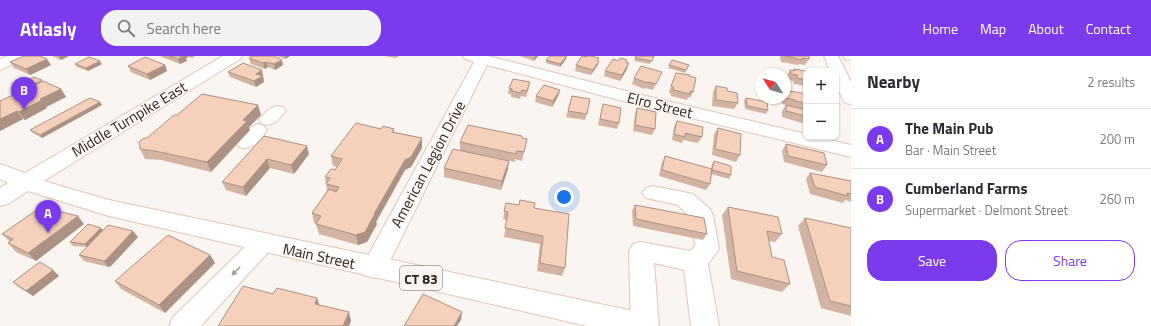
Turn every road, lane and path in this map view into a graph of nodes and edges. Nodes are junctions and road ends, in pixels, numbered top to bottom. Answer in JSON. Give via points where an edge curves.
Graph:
{"nodes":[{"id":1,"x":20,"y":56,"type":"edge"},
{"id":2,"x":234,"y":56,"type":"edge"},
{"id":3,"x":831,"y":56,"type":"edge"},
{"id":4,"x":476,"y":58,"type":"edge"},
{"id":5,"x":0,"y":65,"type":"edge"},
{"id":6,"x":851,"y":99,"type":"edge"},
{"id":7,"x":851,"y":151,"type":"edge"},
{"id":8,"x":0,"y":171,"type":"edge"},
{"id":9,"x":24,"y":183,"type":"junction"},
{"id":10,"x":653,"y":193,"type":"dead end"},
{"id":11,"x":0,"y":198,"type":"edge"},
{"id":12,"x":263,"y":243,"type":"junction"},
{"id":13,"x":695,"y":262,"type":"junction"},
{"id":14,"x":374,"y":268,"type":"junction"},
{"id":15,"x":580,"y":320,"type":"edge"},
{"id":16,"x":183,"y":326,"type":"edge"},
{"id":17,"x":644,"y":326,"type":"edge"},
{"id":18,"x":705,"y":326,"type":"edge"}],
"edges":[{"from":1,"to":5,"type":"street"},
{"from":2,"to":9,"type":"main road","name":"Middle Turnpike East"},
{"from":3,"to":6,"type":"street"},
{"from":4,"to":7,"type":"street","name":"Elro Street"},
{"from":4,"to":14,"type":"street","name":"American Legion Drive"},
{"from":8,"to":9,"type":"main road","name":"Main Street","number":"CT 83"},
{"from":9,"to":11,"type":"main road","name":"Middle Turnpike East"},
{"from":9,"to":12,"type":"main road","name":"Main Street","number":"CT 83","via":[[89,203]]},
{"from":10,"to":13,"type":"street","via":[[685,200],[702,215],[707,249]]},
{"from":12,"to":14,"type":"main road","name":"Main Street","number":"CT 83"},
{"from":12,"to":16,"type":"street","one_way":true},
{"from":13,"to":17,"type":"street","via":[[641,251]]},
{"from":13,"to":18,"type":"street"},
{"from":14,"to":15,"type":"main road","name":"Main Street","number":"CT 83"},
{"from":15,"to":17,"type":"main road","name":"Main Street","number":"CT 83"}]}
